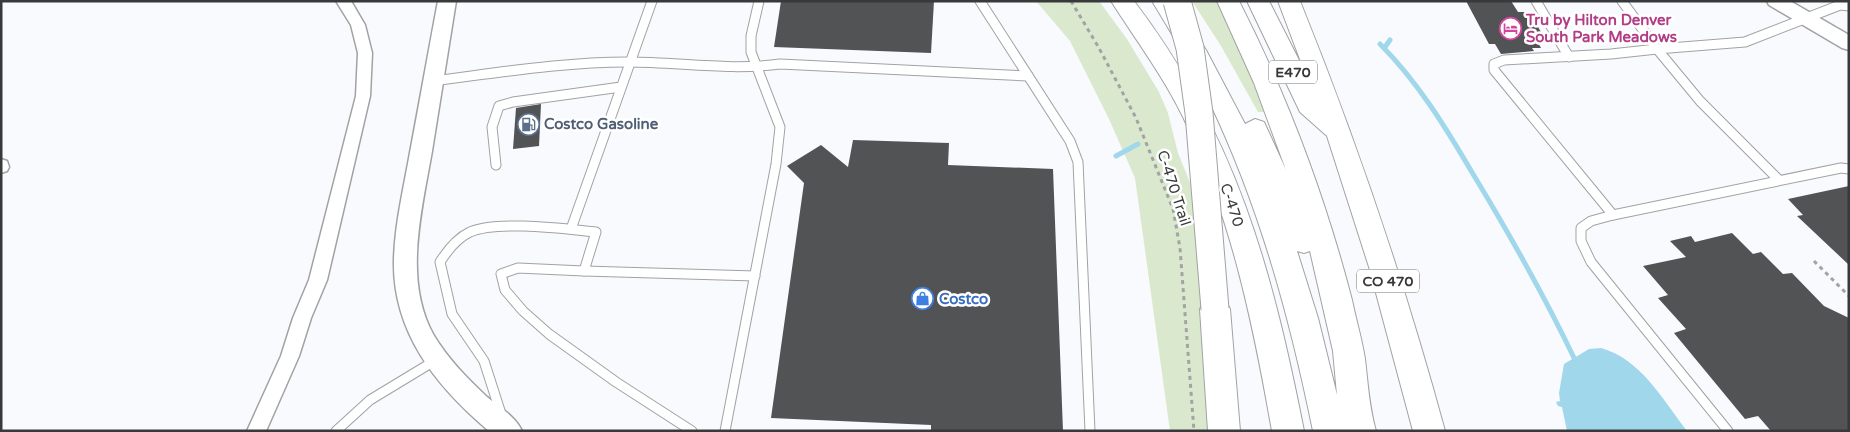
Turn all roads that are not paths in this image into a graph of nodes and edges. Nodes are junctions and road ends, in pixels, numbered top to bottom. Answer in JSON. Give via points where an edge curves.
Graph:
{"nodes":[{"id":1,"x":343,"y":1,"type":"edge"},
{"id":2,"x":447,"y":1,"type":"edge"},
{"id":3,"x":652,"y":1,"type":"edge"},
{"id":4,"x":759,"y":1,"type":"edge"},
{"id":5,"x":980,"y":1,"type":"edge"},
{"id":6,"x":1122,"y":1,"type":"edge"},
{"id":7,"x":1163,"y":1,"type":"edge"},
{"id":8,"x":1178,"y":1,"type":"edge"},
{"id":9,"x":1183,"y":1,"type":"edge"},
{"id":10,"x":1228,"y":1,"type":"edge"},
{"id":11,"x":1258,"y":1,"type":"edge"},
{"id":12,"x":1289,"y":1,"type":"edge"},
{"id":13,"x":1536,"y":1,"type":"edge"},
{"id":14,"x":1622,"y":1,"type":"edge"},
{"id":15,"x":1776,"y":1,"type":"edge"},
{"id":16,"x":1849,"y":6,"type":"edge"},
{"id":17,"x":1804,"y":18,"type":"junction"},
{"id":18,"x":1849,"y":44,"type":"edge"},
{"id":19,"x":1656,"y":49,"type":"junction"},
{"id":20,"x":1569,"y":56,"type":"junction"},
{"id":21,"x":630,"y":62,"type":"junction"},
{"id":22,"x":757,"y":67,"type":"junction"},
{"id":23,"x":1028,"y":76,"type":"junction"},
{"id":24,"x":432,"y":81,"type":"junction"},
{"id":25,"x":621,"y":87,"type":"junction"},
{"id":26,"x":1340,"y":133,"type":"junction"},
{"id":27,"x":496,"y":165,"type":"dead end"},
{"id":28,"x":1849,"y":169,"type":"edge"},
{"id":29,"x":1779,"y":180,"type":"junction"},
{"id":30,"x":1613,"y":215,"type":"junction"},
{"id":31,"x":571,"y":229,"type":"junction"},
{"id":32,"x":584,"y":271,"type":"junction"},
{"id":33,"x":755,"y":276,"type":"junction"},
{"id":34,"x":436,"y":360,"type":"junction"},
{"id":35,"x":1353,"y":399,"type":"junction"},
{"id":36,"x":508,"y":430,"type":"edge"},
{"id":37,"x":256,"y":431,"type":"edge"},
{"id":38,"x":336,"y":431,"type":"edge"},
{"id":39,"x":692,"y":431,"type":"edge"},
{"id":40,"x":725,"y":431,"type":"edge"},
{"id":41,"x":1090,"y":431,"type":"edge"},
{"id":42,"x":1224,"y":431,"type":"edge"},
{"id":43,"x":1288,"y":431,"type":"edge"},
{"id":44,"x":1329,"y":431,"type":"edge"},
{"id":45,"x":1360,"y":431,"type":"edge"},
{"id":46,"x":1429,"y":431,"type":"edge"},
{"id":47,"x":1728,"y":431,"type":"edge"}],
"edges":[{"from":1,"to":37,"type":"street","via":[[358,25],[365,53],[363,96],[318,280],[290,356]]},
{"from":2,"to":24,"type":"main road"},
{"from":3,"to":21,"type":"lane"},
{"from":4,"to":22,"type":"lane","via":[[751,36],[751,52]]},
{"from":5,"to":23,"type":"lane"},
{"from":6,"to":43,"type":"highway","name":"C-470","via":[[1186,98],[1224,182],[1260,300]]},
{"from":7,"to":44,"type":"highway","via":[[1224,105],[1266,201],[1301,312]]},
{"from":8,"to":42,"type":"highway","bridge":true,"via":[[1190,48],[1199,113]]},
{"from":9,"to":35,"type":"highway","via":[[1224,66],[1286,197],[1303,239],[1337,358]]},
{"from":10,"to":35,"type":"highway","via":[[1272,96],[1306,193],[1344,328],[1351,362]]},
{"from":11,"to":26,"type":"highway","number":"E470","via":[[1309,106]]},
{"from":12,"to":26,"type":"highway"},
{"from":13,"to":20,"type":"lane"},
{"from":14,"to":19,"type":"lane"},
{"from":15,"to":17,"type":"main road"},
{"from":16,"to":17,"type":"lane","via":[[1840,5]]},
{"from":17,"to":18,"type":"main road"},
{"from":17,"to":19,"type":"lane","via":[[1744,42]]},
{"from":19,"to":20,"type":"lane"},
{"from":19,"to":29,"type":"lane","via":[[1700,101]]},
{"from":20,"to":30,"type":"lane","via":[[1504,60],[1494,64],[1494,70]]},
{"from":21,"to":22,"type":"lane"},
{"from":21,"to":24,"type":"lane","via":[[576,63]]},
{"from":21,"to":25,"type":"lane"},
{"from":22,"to":23,"type":"lane","via":[[780,64]]},
{"from":22,"to":33,"type":"lane","via":[[780,132]]},
{"from":23,"to":41,"type":"lane","via":[[1070,142],[1078,162]]},
{"from":24,"to":34,"type":"main road","via":[[411,210],[406,283],[416,324]]},
{"from":25,"to":27,"type":"lane","via":[[499,106],[494,114],[492,144]]},
{"from":25,"to":31,"type":"lane"},
{"from":26,"to":46,"type":"highway","number":"CO 470","via":[[1390,287]]},
{"from":28,"to":29,"type":"lane"},
{"from":29,"to":30,"type":"lane"},
{"from":30,"to":47,"type":"lane","via":[[1590,220],[1581,226],[1579,232],[1583,248],[1604,280]]},
{"from":31,"to":32,"type":"lane","via":[[596,232]]},
{"from":31,"to":36,"type":"lane","via":[[497,227],[470,232],[448,248],[440,262],[452,314],[484,361]]},
{"from":32,"to":33,"type":"lane"},
{"from":32,"to":39,"type":"lane","via":[[518,268],[501,274],[500,279],[502,287],[527,317],[573,354]]},
{"from":33,"to":40,"type":"lane"},
{"from":34,"to":36,"type":"main road","via":[[471,400]]},
{"from":34,"to":38,"type":"lane","via":[[363,406]]},
{"from":35,"to":45,"type":"highway"}]}
